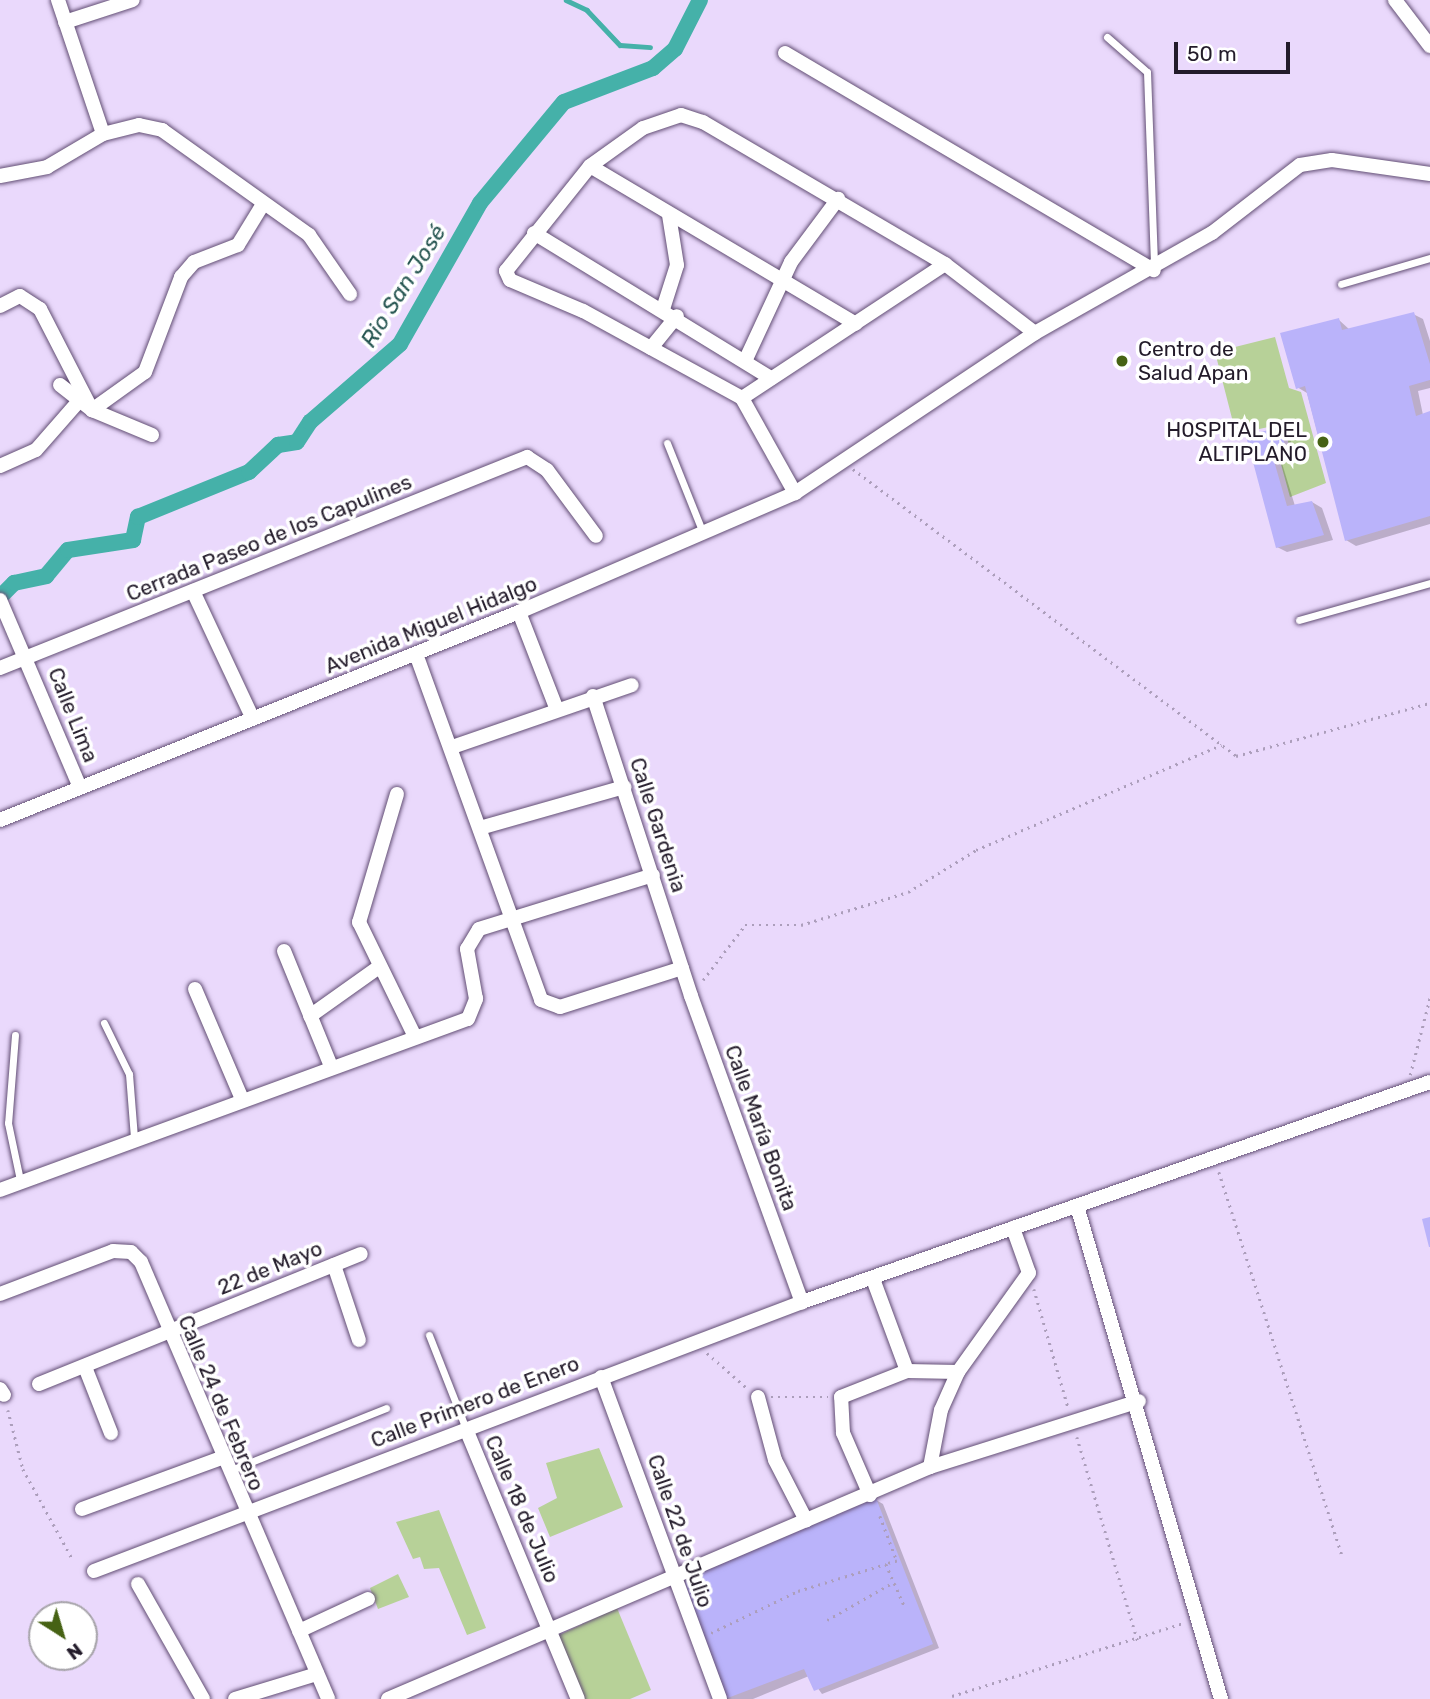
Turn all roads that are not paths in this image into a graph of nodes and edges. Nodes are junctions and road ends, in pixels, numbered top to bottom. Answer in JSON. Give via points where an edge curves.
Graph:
{"nodes":[{"id":1,"x":58,"y":0,"type":"edge"},
{"id":2,"x":133,"y":0,"type":"edge"},
{"id":3,"x":1395,"y":0,"type":"edge"},
{"id":4,"x":65,"y":22,"type":"junction"},
{"id":5,"x":1107,"y":37,"type":"dead end"},
{"id":6,"x":1430,"y":46,"type":"edge"},
{"id":7,"x":785,"y":53,"type":"dead end"},
{"id":8,"x":103,"y":134,"type":"junction"},
{"id":9,"x":590,"y":166,"type":"junction"},
{"id":10,"x":1430,"y":174,"type":"edge"},
{"id":11,"x":0,"y":176,"type":"edge"},
{"id":12,"x":838,"y":199,"type":"junction"},
{"id":13,"x":263,"y":204,"type":"junction"},
{"id":14,"x":669,"y":215,"type":"junction"},
{"id":15,"x":534,"y":233,"type":"junction"},
{"id":16,"x":1430,"y":258,"type":"edge"},
{"id":17,"x":945,"y":264,"type":"junction"},
{"id":18,"x":1154,"y":270,"type":"junction"},
{"id":19,"x":782,"y":277,"type":"junction"},
{"id":20,"x":1342,"y":284,"type":"dead end"},
{"id":21,"x":350,"y":294,"type":"dead end"},
{"id":22,"x":0,"y":306,"type":"edge"},
{"id":23,"x":663,"y":309,"type":"junction"},
{"id":24,"x":677,"y":316,"type":"junction"},
{"id":25,"x":856,"y":324,"type":"junction"},
{"id":26,"x":1035,"y":333,"type":"junction"},
{"id":27,"x":651,"y":348,"type":"junction"},
{"id":28,"x":746,"y":359,"type":"junction"},
{"id":29,"x":772,"y":378,"type":"junction"},
{"id":30,"x":60,"y":385,"type":"dead end"},
{"id":31,"x":742,"y":398,"type":"junction"},
{"id":32,"x":85,"y":406,"type":"junction"},
{"id":33,"x":152,"y":435,"type":"dead end"},
{"id":34,"x":667,"y":443,"type":"dead end"},
{"id":35,"x":0,"y":466,"type":"edge"},
{"id":36,"x":795,"y":493,"type":"junction"},
{"id":37,"x":704,"y":533,"type":"junction"},
{"id":38,"x":596,"y":536,"type":"dead end"},
{"id":39,"x":1430,"y":583,"type":"edge"},
{"id":40,"x":193,"y":591,"type":"junction"},
{"id":41,"x":0,"y":600,"type":"edge"},
{"id":42,"x":519,"y":612,"type":"junction"},
{"id":43,"x":1299,"y":620,"type":"dead end"},
{"id":44,"x":416,"y":654,"type":"junction"},
{"id":45,"x":26,"y":658,"type":"junction"},
{"id":46,"x":0,"y":668,"type":"edge"},
{"id":47,"x":632,"y":685,"type":"dead end"},
{"id":48,"x":593,"y":696,"type":"junction"},
{"id":49,"x":557,"y":710,"type":"junction"},
{"id":50,"x":253,"y":719,"type":"junction"},
{"id":51,"x":452,"y":747,"type":"junction"},
{"id":52,"x":624,"y":787,"type":"junction"},
{"id":53,"x":80,"y":788,"type":"junction"},
{"id":54,"x":397,"y":794,"type":"dead end"},
{"id":55,"x":0,"y":820,"type":"edge"},
{"id":56,"x":483,"y":827,"type":"junction"},
{"id":57,"x":653,"y":875,"type":"junction"},
{"id":58,"x":516,"y":920,"type":"junction"},
{"id":59,"x":284,"y":951,"type":"dead end"},
{"id":60,"x":379,"y":967,"type":"junction"},
{"id":61,"x":682,"y":968,"type":"junction"},
{"id":62,"x":195,"y":989,"type":"dead end"},
{"id":63,"x":310,"y":1016,"type":"junction"},
{"id":64,"x":104,"y":1023,"type":"dead end"},
{"id":65,"x":15,"y":1035,"type":"dead end"},
{"id":66,"x":415,"y":1037,"type":"junction"},
{"id":67,"x":331,"y":1066,"type":"junction"},
{"id":68,"x":1430,"y":1082,"type":"edge"},
{"id":69,"x":240,"y":1097,"type":"junction"},
{"id":70,"x":134,"y":1138,"type":"junction"},
{"id":71,"x":20,"y":1180,"type":"junction"},
{"id":72,"x":0,"y":1190,"type":"edge"},
{"id":73,"x":1077,"y":1206,"type":"junction"},
{"id":74,"x":1013,"y":1228,"type":"junction"},
{"id":75,"x":361,"y":1254,"type":"dead end"},
{"id":76,"x":334,"y":1265,"type":"junction"},
{"id":77,"x":873,"y":1279,"type":"junction"},
{"id":78,"x":0,"y":1294,"type":"edge"},
{"id":79,"x":802,"y":1302,"type":"junction"},
{"id":80,"x":167,"y":1334,"type":"junction"},
{"id":81,"x":429,"y":1335,"type":"dead end"},
{"id":82,"x":359,"y":1340,"type":"dead end"},
{"id":83,"x":85,"y":1367,"type":"junction"},
{"id":84,"x":907,"y":1371,"type":"junction"},
{"id":85,"x":958,"y":1372,"type":"junction"},
{"id":86,"x":601,"y":1377,"type":"junction"},
{"id":87,"x":39,"y":1384,"type":"dead end"},
{"id":88,"x":758,"y":1397,"type":"dead end"},
{"id":89,"x":1139,"y":1401,"type":"junction"},
{"id":90,"x":386,"y":1408,"type":"dead end"},
{"id":91,"x":466,"y":1429,"type":"junction"},
{"id":92,"x":111,"y":1433,"type":"dead end"},
{"id":93,"x":224,"y":1465,"type":"junction"},
{"id":94,"x":930,"y":1467,"type":"junction"},
{"id":95,"x":870,"y":1495,"type":"junction"},
{"id":96,"x":82,"y":1509,"type":"dead end"},
{"id":97,"x":244,"y":1511,"type":"junction"},
{"id":98,"x":806,"y":1520,"type":"junction"},
{"id":99,"x":94,"y":1571,"type":"dead end"},
{"id":100,"x":679,"y":1578,"type":"junction"},
{"id":101,"x":138,"y":1584,"type":"dead end"},
{"id":102,"x":368,"y":1599,"type":"dead end"},
{"id":103,"x":550,"y":1628,"type":"junction"},
{"id":104,"x":299,"y":1631,"type":"junction"},
{"id":105,"x":317,"y":1674,"type":"junction"},
{"id":106,"x":204,"y":1699,"type":"edge"},
{"id":107,"x":235,"y":1699,"type":"edge"},
{"id":108,"x":328,"y":1699,"type":"edge"},
{"id":109,"x":388,"y":1699,"type":"edge"},
{"id":110,"x":578,"y":1699,"type":"edge"},
{"id":111,"x":720,"y":1699,"type":"edge"},
{"id":112,"x":1221,"y":1699,"type":"edge"}],
"edges":[{"from":1,"to":4,"type":"street"},
{"from":2,"to":4,"type":"street"},
{"from":3,"to":6,"type":"street"},
{"from":4,"to":8,"type":"street"},
{"from":5,"to":18,"type":"lane","via":[[1147,72]]},
{"from":7,"to":18,"type":"street"},
{"from":8,"to":11,"type":"street","via":[[47,167]]},
{"from":8,"to":13,"type":"street","via":[[139,125],[162,130]]},
{"from":9,"to":12,"type":"street","via":[[643,128],[681,115]]},
{"from":9,"to":14,"type":"street"},
{"from":9,"to":15,"type":"street"},
{"from":10,"to":18,"type":"street","name":"Avenida Miguel Hidalgo","via":[[1332,160],[1300,165]]},
{"from":12,"to":17,"type":"street"},
{"from":12,"to":19,"type":"street"},
{"from":13,"to":21,"type":"street","via":[[309,235]]},
{"from":13,"to":32,"type":"street","via":[[238,245],[194,262],[181,276],[145,372]]},
{"from":14,"to":19,"type":"street"},
{"from":14,"to":23,"type":"street","via":[[677,265]]},
{"from":15,"to":23,"type":"street"},
{"from":15,"to":27,"type":"street","via":[[506,271],[510,280]]},
{"from":16,"to":20,"type":"lane"},
{"from":17,"to":25,"type":"street"},
{"from":17,"to":26,"type":"street"},
{"from":18,"to":26,"type":"street","name":"Avenida Miguel Hidalgo"},
{"from":19,"to":25,"type":"street"},
{"from":19,"to":28,"type":"street"},
{"from":22,"to":32,"type":"street","via":[[20,296],[40,309]]},
{"from":23,"to":24,"type":"street"},
{"from":24,"to":27,"type":"street"},
{"from":24,"to":28,"type":"street"},
{"from":25,"to":29,"type":"street"},
{"from":26,"to":36,"type":"street","name":"Avenida Miguel Hidalgo"},
{"from":27,"to":31,"type":"street"},
{"from":28,"to":29,"type":"street"},
{"from":29,"to":31,"type":"street"},
{"from":30,"to":32,"type":"street"},
{"from":31,"to":36,"type":"street"},
{"from":32,"to":33,"type":"street"},
{"from":32,"to":35,"type":"street","via":[[36,450]]},
{"from":34,"to":37,"type":"lane"},
{"from":36,"to":37,"type":"street","name":"Avenida Miguel Hidalgo"},
{"from":37,"to":42,"type":"street","name":"Avenida Miguel Hidalgo"},
{"from":38,"to":40,"type":"street","name":"Cerrada Paseo de los Capulines","via":[[547,470],[527,457]]},
{"from":39,"to":43,"type":"lane"},
{"from":40,"to":45,"type":"street","name":"Cerrada Paseo de los Capulines"},
{"from":40,"to":50,"type":"street"},
{"from":41,"to":45,"type":"street","name":"Calle Lima"},
{"from":42,"to":44,"type":"street","name":"Avenida Miguel Hidalgo"},
{"from":42,"to":49,"type":"street"},
{"from":44,"to":50,"type":"street","name":"Avenida Miguel Hidalgo"},
{"from":44,"to":51,"type":"street"},
{"from":45,"to":46,"type":"street","name":"Cerrada Paseo de los Capulines"},
{"from":45,"to":53,"type":"street","name":"Calle Lima"},
{"from":47,"to":48,"type":"street"},
{"from":48,"to":49,"type":"street"},
{"from":48,"to":52,"type":"street","name":"Calle Gardenia"},
{"from":49,"to":51,"type":"street"},
{"from":50,"to":53,"type":"street","name":"Avenida Miguel Hidalgo"},
{"from":51,"to":56,"type":"street"},
{"from":52,"to":56,"type":"street"},
{"from":52,"to":57,"type":"street","name":"Calle Gardenia"},
{"from":53,"to":55,"type":"street","name":"Avenida Miguel Hidalgo"},
{"from":54,"to":60,"type":"street","via":[[389,835],[361,904],[359,922]]},
{"from":56,"to":58,"type":"street"},
{"from":57,"to":58,"type":"street"},
{"from":57,"to":61,"type":"street","name":"Calle Gardenia"},
{"from":58,"to":61,"type":"street","via":[[533,986],[541,1000],[560,1007]]},
{"from":58,"to":66,"type":"street","via":[[479,929],[471,937],[476,999],[468,1019]]},
{"from":59,"to":63,"type":"street"},
{"from":60,"to":63,"type":"street"},
{"from":60,"to":66,"type":"street"},
{"from":61,"to":79,"type":"street","name":"Calle María Bonita"},
{"from":62,"to":69,"type":"street"},
{"from":63,"to":67,"type":"street"},
{"from":64,"to":70,"type":"lane","via":[[130,1074]]},
{"from":65,"to":71,"type":"lane","via":[[8,1123]]},
{"from":66,"to":67,"type":"street"},
{"from":67,"to":69,"type":"street"},
{"from":68,"to":73,"type":"street","name":"Calle Primero de Enero"},
{"from":69,"to":70,"type":"street"},
{"from":70,"to":71,"type":"street"},
{"from":71,"to":72,"type":"street"},
{"from":73,"to":74,"type":"street","name":"Calle Primero de Enero"},
{"from":73,"to":89,"type":"street"},
{"from":74,"to":77,"type":"street","name":"Calle Primero de Enero"},
{"from":74,"to":85,"type":"street","via":[[1029,1273]]},
{"from":75,"to":76,"type":"street","name":"22 de Mayo"},
{"from":76,"to":80,"type":"street","name":"22 de Mayo"},
{"from":76,"to":82,"type":"street"},
{"from":77,"to":79,"type":"street","name":"Calle Primero de Enero"},
{"from":77,"to":84,"type":"street"},
{"from":78,"to":80,"type":"street","name":"Calle 24 de Febrero","via":[[113,1251],[131,1252]]},
{"from":79,"to":86,"type":"street","name":"Calle Primero de Enero"},
{"from":80,"to":83,"type":"street","name":"22 de Mayo"},
{"from":80,"to":93,"type":"street","name":"Calle 24 de Febrero"},
{"from":81,"to":91,"type":"lane","name":"Calle 18 de Julio"},
{"from":83,"to":87,"type":"street","name":"22 de Mayo"},
{"from":83,"to":92,"type":"street"},
{"from":84,"to":85,"type":"street"},
{"from":84,"to":95,"type":"street","via":[[841,1397],[843,1433]]},
{"from":85,"to":94,"type":"street","via":[[940,1410]]},
{"from":86,"to":91,"type":"street","name":"Calle Primero de Enero"},
{"from":86,"to":100,"type":"street","name":"Calle 22 de Julio"},
{"from":88,"to":98,"type":"street","via":[[775,1460]]},
{"from":89,"to":94,"type":"street"},
{"from":89,"to":112,"type":"street"},
{"from":90,"to":93,"type":"lane"},
{"from":91,"to":97,"type":"street","name":"Calle Primero de Enero"},
{"from":91,"to":103,"type":"street","name":"Calle 18 de Julio"},
{"from":93,"to":96,"type":"street"},
{"from":93,"to":97,"type":"street","name":"Calle 24 de Febrero"},
{"from":94,"to":95,"type":"street"},
{"from":95,"to":98,"type":"street"},
{"from":97,"to":99,"type":"street","name":"Calle Primero de Enero"},
{"from":97,"to":104,"type":"street","name":"Calle 24 de Febrero"},
{"from":98,"to":100,"type":"street"},
{"from":100,"to":103,"type":"street"},
{"from":100,"to":111,"type":"street","name":"Calle 22 de Julio","via":[[695,1640]]},
{"from":101,"to":106,"type":"street"},
{"from":102,"to":104,"type":"street"},
{"from":103,"to":109,"type":"street"},
{"from":103,"to":110,"type":"street","name":"Calle 18 de Julio"},
{"from":104,"to":105,"type":"street","name":"Calle 24 de Febrero"},
{"from":105,"to":107,"type":"street"},
{"from":105,"to":108,"type":"street","name":"Calle 24 de Febrero"}]}
